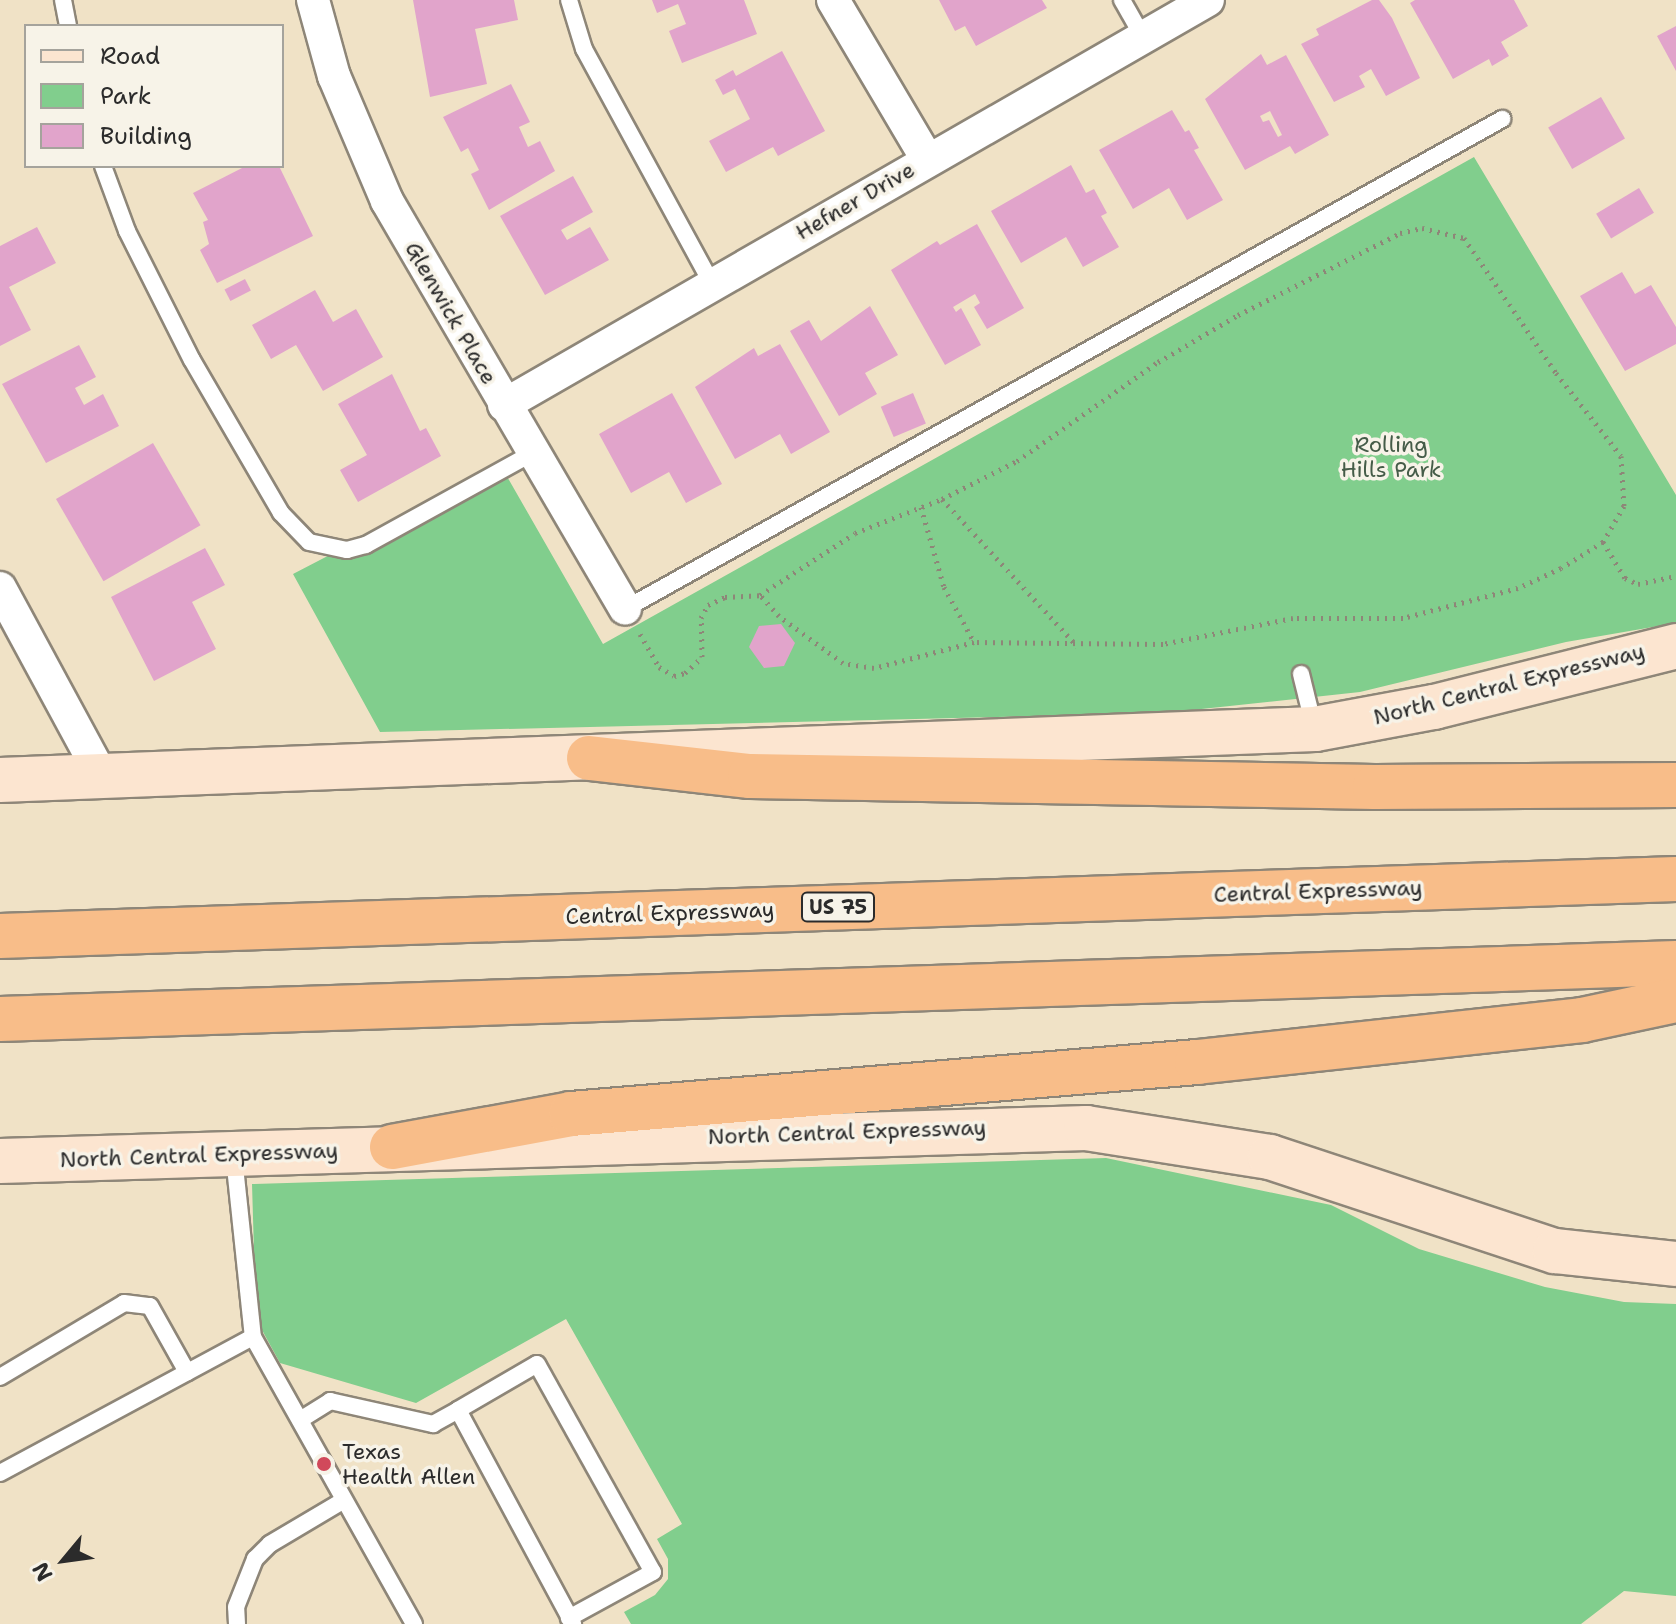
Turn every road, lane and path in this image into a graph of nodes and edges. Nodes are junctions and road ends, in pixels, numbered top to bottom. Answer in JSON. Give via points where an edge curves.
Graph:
{"nodes":[{"id":1,"x":63,"y":0,"type":"edge"},
{"id":2,"x":313,"y":0,"type":"edge"},
{"id":3,"x":569,"y":0,"type":"edge"},
{"id":4,"x":833,"y":0,"type":"edge"},
{"id":5,"x":1122,"y":0,"type":"edge"},
{"id":6,"x":1208,"y":0,"type":"edge"},
{"id":7,"x":68,"y":24,"type":"edge"},
{"id":8,"x":1143,"y":37,"type":"junction"},
{"id":9,"x":1502,"y":119,"type":"dead end"},
{"id":10,"x":927,"y":159,"type":"junction"},
{"id":11,"x":104,"y":168,"type":"edge"},
{"id":12,"x":712,"y":284,"type":"junction"},
{"id":13,"x":504,"y":405,"type":"junction"},
{"id":14,"x":531,"y":454,"type":"junction"},
{"id":15,"x":942,"y":499,"type":"junction"},
{"id":16,"x":921,"y":507,"type":"junction"},
{"id":17,"x":1603,"y":542,"type":"junction"},
{"id":18,"x":1676,"y":576,"type":"edge"},
{"id":19,"x":0,"y":588,"type":"edge"},
{"id":20,"x":760,"y":595,"type":"junction"},
{"id":21,"x":625,"y":609,"type":"junction"},
{"id":22,"x":974,"y":642,"type":"junction"},
{"id":23,"x":1078,"y":646,"type":"junction"},
{"id":24,"x":1676,"y":646,"type":"edge"},
{"id":25,"x":1301,"y":674,"type":"dead end"},
{"id":26,"x":1315,"y":729,"type":"junction"},
{"id":27,"x":589,"y":758,"type":"junction"},
{"id":28,"x":102,"y":777,"type":"junction"},
{"id":29,"x":0,"y":780,"type":"edge"},
{"id":30,"x":1676,"y":785,"type":"edge"},
{"id":31,"x":1676,"y":879,"type":"edge"},
{"id":32,"x":0,"y":936,"type":"edge"},
{"id":33,"x":1676,"y":963,"type":"edge"},
{"id":34,"x":1676,"y":1000,"type":"edge"},
{"id":35,"x":0,"y":1019,"type":"edge"},
{"id":36,"x":392,"y":1147,"type":"junction"},
{"id":37,"x":234,"y":1155,"type":"junction"},
{"id":38,"x":0,"y":1161,"type":"edge"},
{"id":39,"x":1676,"y":1264,"type":"edge"},
{"id":40,"x":253,"y":1337,"type":"junction"},
{"id":41,"x":187,"y":1372,"type":"junction"},
{"id":42,"x":0,"y":1377,"type":"edge"},
{"id":43,"x":458,"y":1410,"type":"junction"},
{"id":44,"x":300,"y":1420,"type":"junction"},
{"id":45,"x":0,"y":1473,"type":"edge"},
{"id":46,"x":344,"y":1500,"type":"junction"},
{"id":47,"x":571,"y":1621,"type":"edge"},
{"id":48,"x":237,"y":1624,"type":"edge"},
{"id":49,"x":414,"y":1624,"type":"edge"}],
"edges":[{"from":1,"to":7,"type":"lane"},
{"from":2,"to":13,"type":"street","name":"Glenwick Place","via":[[334,76],[363,149]]},
{"from":3,"to":12,"type":"lane","via":[[584,49]]},
{"from":4,"to":10,"type":"street"},
{"from":5,"to":8,"type":"lane"},
{"from":6,"to":8,"type":"street","name":"Hefner Drive"},
{"from":8,"to":10,"type":"street","name":"Hefner Drive"},
{"from":9,"to":21,"type":"lane"},
{"from":10,"to":12,"type":"street","name":"Hefner Drive"},
{"from":11,"to":14,"type":"lane","via":[[127,231],[192,360],[281,513],[309,542],[347,550],[366,545]]},
{"from":12,"to":13,"type":"street","name":"Hefner Drive"},
{"from":13,"to":14,"type":"street","name":"Glenwick Place"},
{"from":14,"to":21,"type":"street","name":"Glenwick Place"},
{"from":15,"to":16,"type":"path"},
{"from":15,"to":17,"type":"path","via":[[1029,454],[1158,362],[1238,315],[1400,233],[1440,229],[1464,238],[1482,259],[1556,373],[1621,456],[1624,506]]},
{"from":15,"to":23,"type":"path"},
{"from":16,"to":20,"type":"path","via":[[842,540]]},
{"from":16,"to":22,"type":"path","via":[[944,587]]},
{"from":17,"to":18,"type":"path","via":[[1625,578],[1638,584]]},
{"from":17,"to":23,"type":"path","via":[[1533,581],[1468,604],[1403,618],[1293,618],[1163,644]]},
{"from":19,"to":28,"type":"street"},
{"from":20,"to":21,"type":"path","via":[[725,597],[708,605],[701,618],[702,657],[695,667],[674,676],[659,667]]},
{"from":20,"to":22,"type":"path","via":[[779,616],[843,663],[874,668]]},
{"from":22,"to":23,"type":"path"},
{"from":24,"to":26,"type":"main road","name":"North Central Expressway","via":[[1434,707]]},
{"from":25,"to":26,"type":"lane"},
{"from":26,"to":27,"type":"main road","name":"North Central Expressway"},
{"from":27,"to":28,"type":"main road","name":"North Central Expressway"},
{"from":27,"to":30,"type":"highway","via":[[750,776],[1375,787]]},
{"from":28,"to":29,"type":"main road","name":"North Central Expressway"},
{"from":31,"to":32,"type":"highway","name":"Central Expressway","number":"US 75"},
{"from":33,"to":35,"type":"highway"},
{"from":34,"to":36,"type":"highway","via":[[1582,1020],[1197,1062],[571,1114]]},
{"from":36,"to":37,"type":"main road","name":"North Central Expressway"},
{"from":36,"to":39,"type":"main road","name":"North Central Expressway","via":[[1086,1128],[1270,1157],[1555,1251]]},
{"from":37,"to":38,"type":"main road","name":"North Central Expressway"},
{"from":37,"to":40,"type":"lane"},
{"from":40,"to":41,"type":"lane"},
{"from":40,"to":44,"type":"lane"},
{"from":41,"to":42,"type":"lane","via":[[150,1306],[124,1303]]},
{"from":41,"to":45,"type":"lane"},
{"from":43,"to":44,"type":"lane","via":[[433,1424],[330,1401]]},
{"from":43,"to":47,"type":"lane"},
{"from":43,"to":47,"type":"lane","via":[[537,1364],[653,1572]]},
{"from":44,"to":46,"type":"lane"},
{"from":46,"to":48,"type":"lane","via":[[270,1544],[255,1559],[236,1607]]},
{"from":46,"to":49,"type":"lane"}]}
